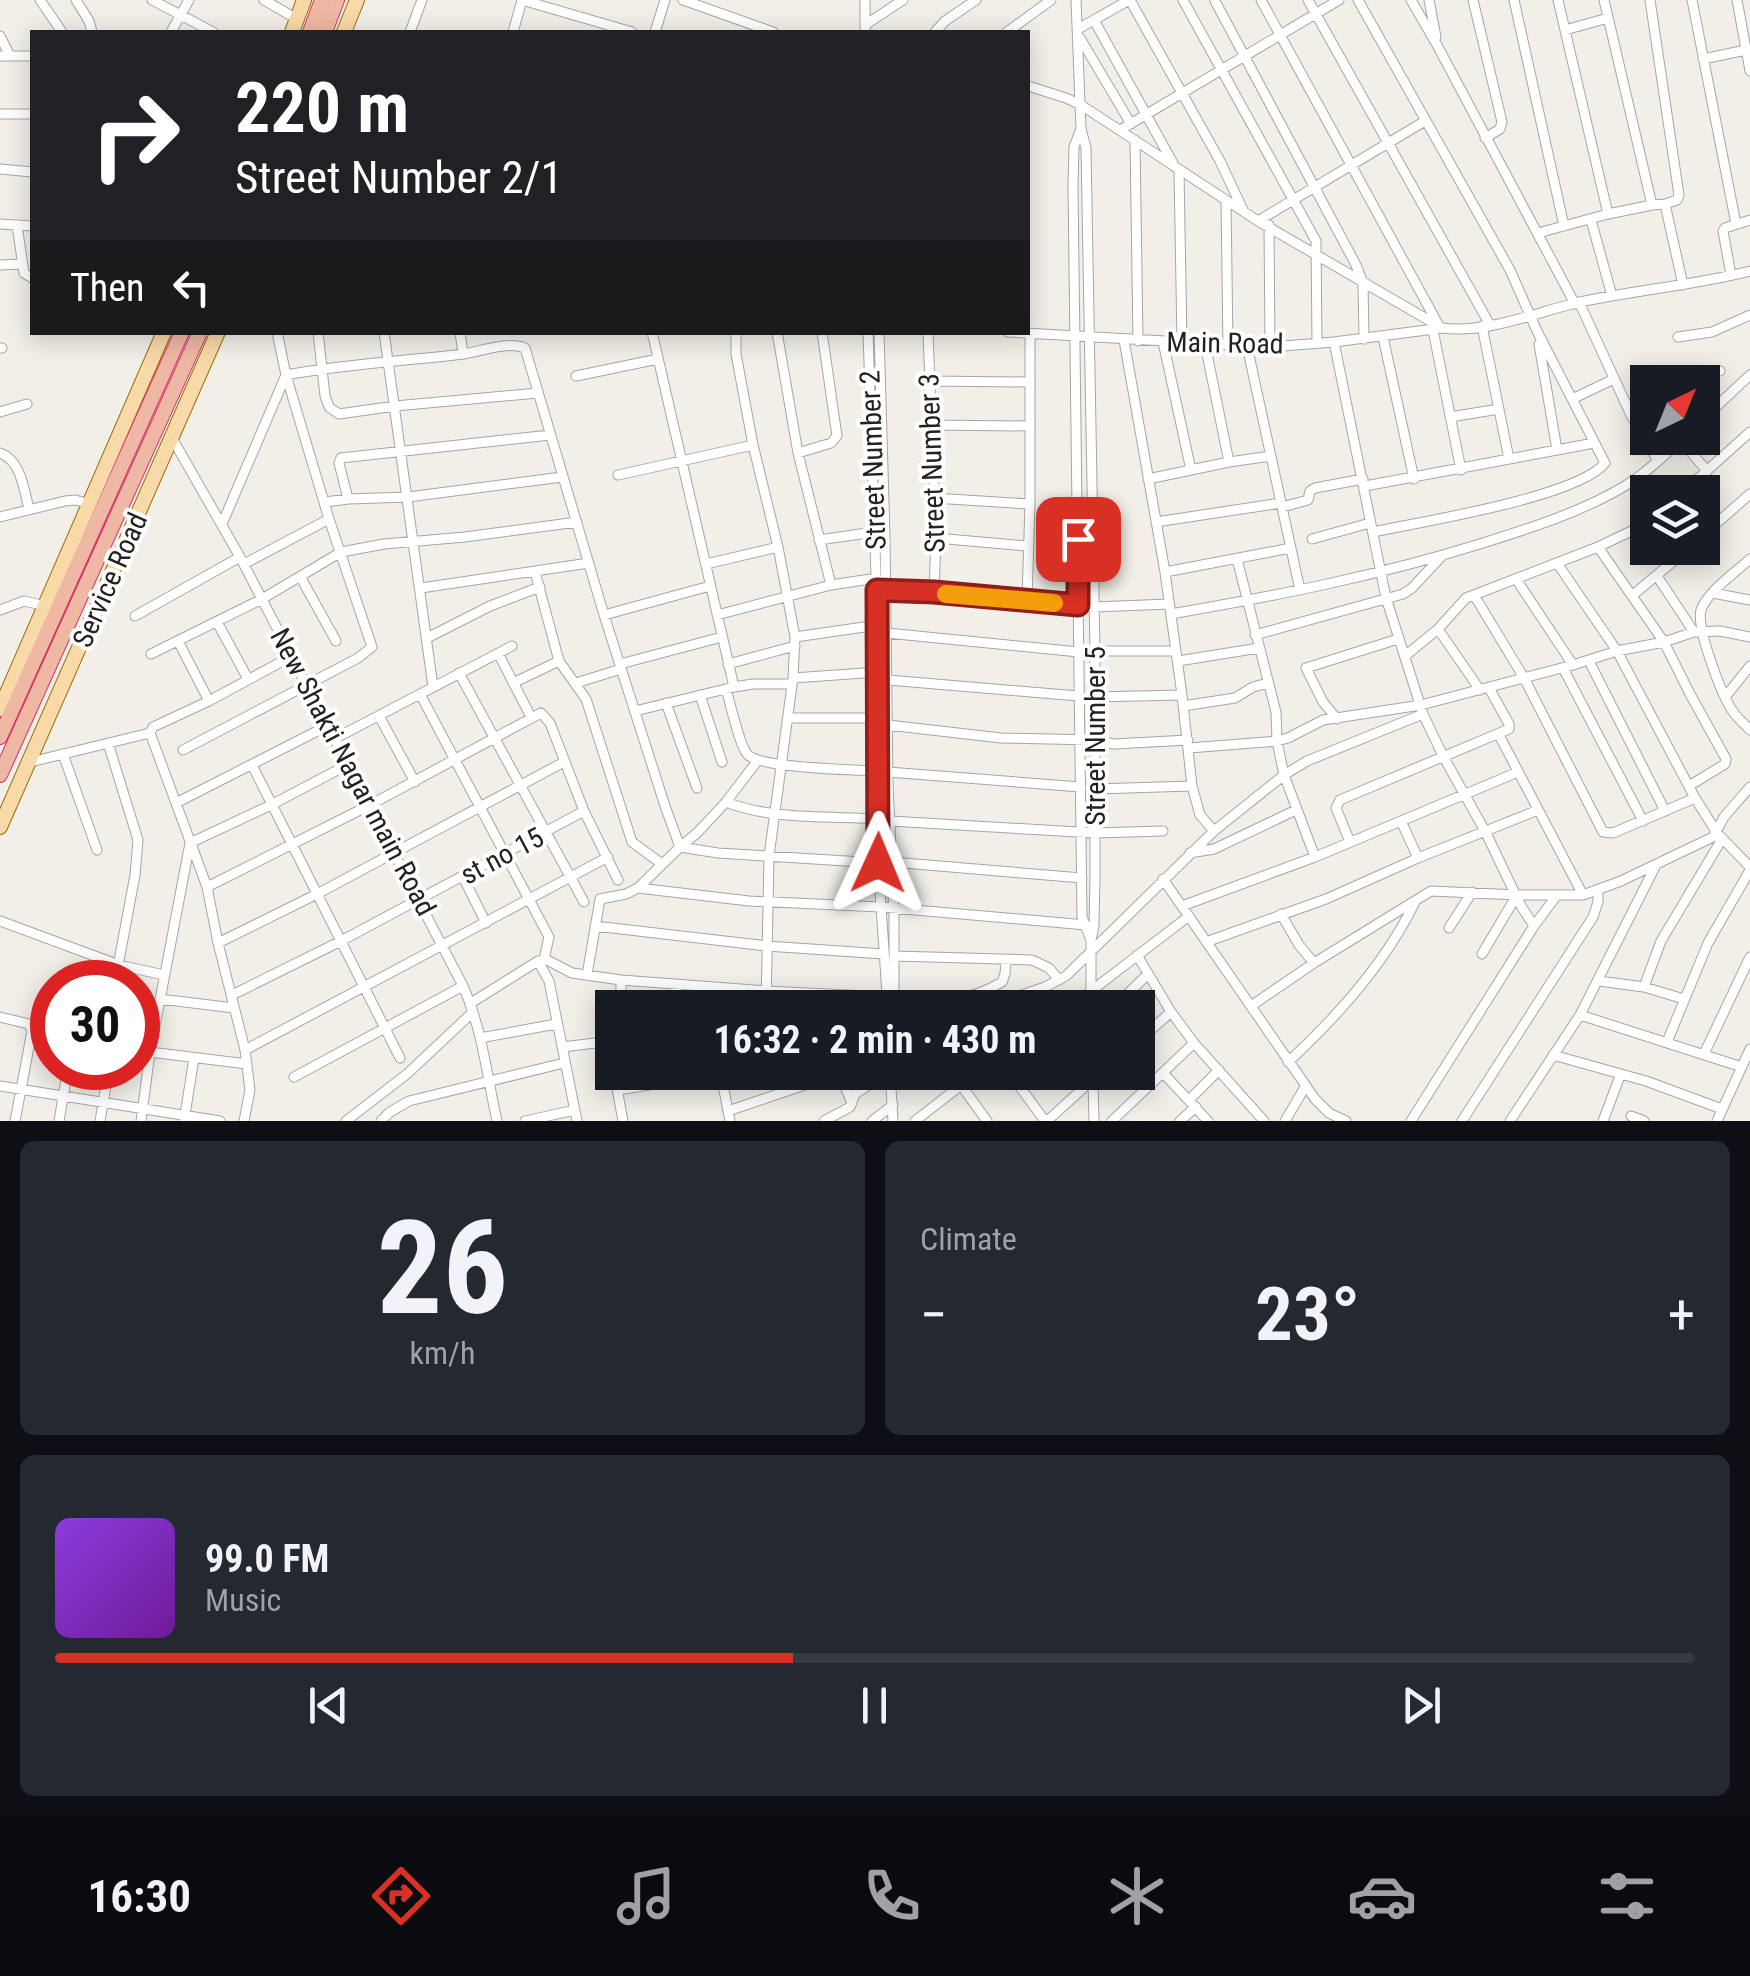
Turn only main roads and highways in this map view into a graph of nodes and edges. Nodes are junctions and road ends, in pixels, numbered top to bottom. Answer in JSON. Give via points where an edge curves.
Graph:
{"nodes":[{"id":1,"x":304,"y":0,"type":"edge"},
{"id":2,"x":322,"y":0,"type":"edge"},
{"id":3,"x":337,"y":0,"type":"edge"},
{"id":4,"x":357,"y":0,"type":"edge"},
{"id":5,"x":295,"y":26,"type":"edge"},
{"id":6,"x":311,"y":30,"type":"edge"},
{"id":7,"x":325,"y":30,"type":"edge"},
{"id":8,"x":345,"y":30,"type":"edge"},
{"id":9,"x":163,"y":335,"type":"edge"},
{"id":10,"x":181,"y":335,"type":"edge"},
{"id":11,"x":199,"y":335,"type":"edge"},
{"id":12,"x":217,"y":335,"type":"edge"},
{"id":13,"x":150,"y":365,"type":"junction"},
{"id":14,"x":165,"y":372,"type":"junction"},
{"id":15,"x":0,"y":710,"type":"edge"},
{"id":16,"x":0,"y":736,"type":"edge"},
{"id":17,"x":0,"y":775,"type":"edge"},
{"id":18,"x":0,"y":827,"type":"edge"}],
"edges":[{"from":1,"to":5,"type":"main road"},
{"from":2,"to":6,"type":"highway"},
{"from":3,"to":7,"type":"highway"},
{"from":4,"to":8,"type":"main road"},
{"from":9,"to":13,"type":"main road","name":"Service Road"},
{"from":10,"to":14,"type":"highway"},
{"from":11,"to":17,"type":"highway"},
{"from":12,"to":18,"type":"main road","name":"Service Road"},
{"from":13,"to":14,"type":"highway"},
{"from":13,"to":15,"type":"main road","name":"Service Road"},
{"from":14,"to":16,"type":"highway"}]}
